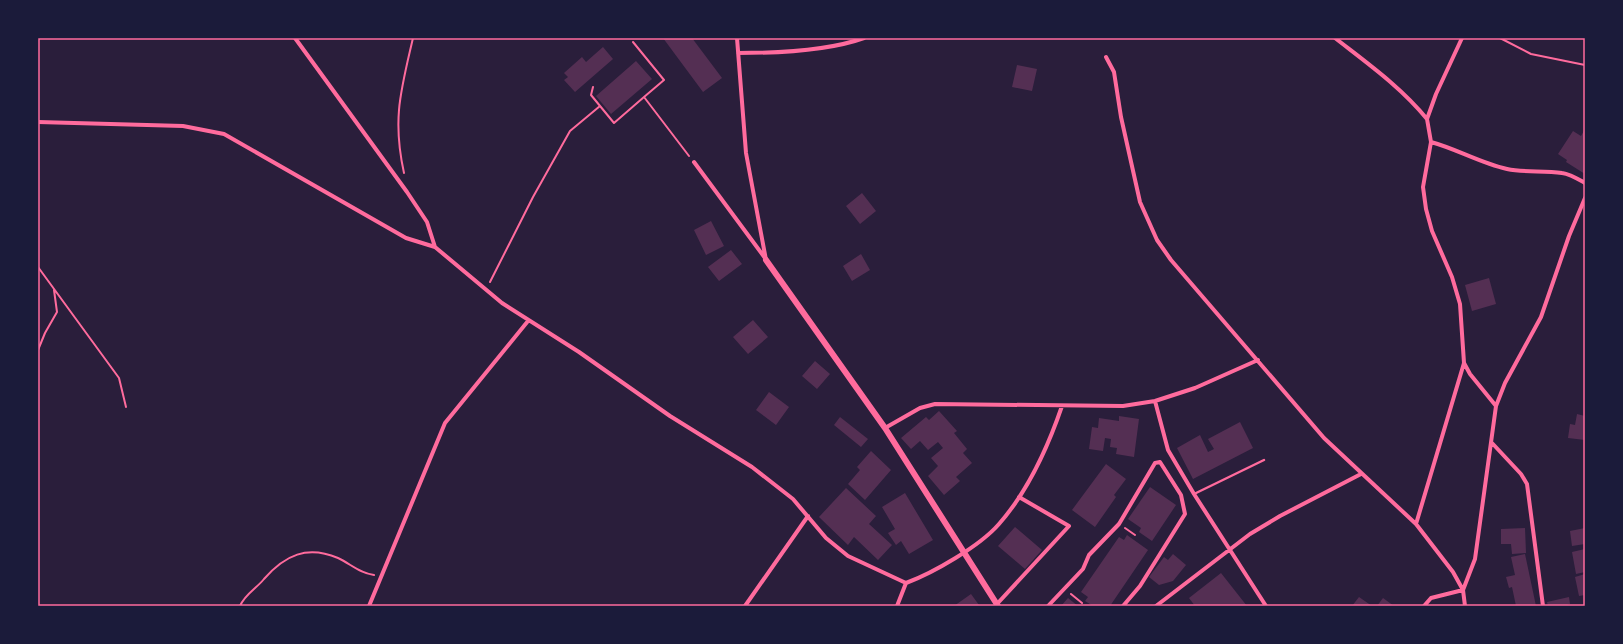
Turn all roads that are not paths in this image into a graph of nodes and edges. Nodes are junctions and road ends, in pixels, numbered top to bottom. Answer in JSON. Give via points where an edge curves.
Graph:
{"nodes":[{"id":1,"x":295,"y":38,"type":"edge"},
{"id":2,"x":737,"y":38,"type":"edge"},
{"id":3,"x":864,"y":38,"type":"edge"},
{"id":4,"x":1335,"y":38,"type":"edge"},
{"id":5,"x":1462,"y":38,"type":"edge"},
{"id":6,"x":738,"y":53,"type":"junction"},
{"id":7,"x":1106,"y":57,"type":"dead end"},
{"id":8,"x":1427,"y":119,"type":"junction"},
{"id":9,"x":38,"y":122,"type":"edge"},
{"id":10,"x":1431,"y":142,"type":"junction"},
{"id":11,"x":694,"y":162,"type":"road end"},
{"id":12,"x":1585,"y":183,"type":"edge"},
{"id":13,"x":1585,"y":199,"type":"edge"},
{"id":14,"x":435,"y":247,"type":"junction"},
{"id":15,"x":766,"y":260,"type":"junction"},
{"id":16,"x":528,"y":321,"type":"junction"},
{"id":17,"x":1258,"y":360,"type":"junction"},
{"id":18,"x":1464,"y":363,"type":"junction"},
{"id":19,"x":1155,"y":401,"type":"junction"},
{"id":20,"x":1062,"y":406,"type":"junction"},
{"id":21,"x":1496,"y":406,"type":"junction"},
{"id":22,"x":886,"y":428,"type":"junction"},
{"id":23,"x":1492,"y":443,"type":"junction"},
{"id":24,"x":1264,"y":460,"type":"dead end"},
{"id":25,"x":1361,"y":474,"type":"junction"},
{"id":26,"x":1194,"y":494,"type":"junction"},
{"id":27,"x":1019,"y":497,"type":"junction"},
{"id":28,"x":808,"y":516,"type":"junction"},
{"id":29,"x":1416,"y":524,"type":"junction"},
{"id":30,"x":1229,"y":550,"type":"junction"},
{"id":31,"x":963,"y":552,"type":"junction"},
{"id":32,"x":906,"y":583,"type":"junction"},
{"id":33,"x":1464,"y":590,"type":"junction"},
{"id":34,"x":998,"y":605,"type":"edge"},
{"id":35,"x":368,"y":606,"type":"edge"},
{"id":36,"x":745,"y":606,"type":"edge"},
{"id":37,"x":897,"y":606,"type":"edge"},
{"id":38,"x":1048,"y":606,"type":"edge"},
{"id":39,"x":1123,"y":606,"type":"edge"},
{"id":40,"x":1156,"y":606,"type":"edge"},
{"id":41,"x":1266,"y":606,"type":"edge"},
{"id":42,"x":1424,"y":606,"type":"edge"},
{"id":43,"x":1465,"y":606,"type":"edge"},
{"id":44,"x":1543,"y":606,"type":"edge"}],
"edges":[{"from":1,"to":14,"type":"street","via":[[407,192],[427,222]]},
{"from":2,"to":6,"type":"street"},
{"from":3,"to":6,"type":"street","via":[[829,46],[771,53]]},
{"from":4,"to":8,"type":"street","via":[[1398,88]]},
{"from":5,"to":8,"type":"street"},
{"from":6,"to":15,"type":"street","via":[[746,153]]},
{"from":7,"to":17,"type":"street","via":[[1114,72],[1140,202],[1157,240],[1170,260]]},
{"from":8,"to":10,"type":"street"},
{"from":9,"to":14,"type":"street","via":[[183,126],[224,134],[406,238]]},
{"from":10,"to":12,"type":"street","via":[[1506,169],[1563,173]]},
{"from":10,"to":18,"type":"street","via":[[1423,187],[1426,209],[1460,304]]},
{"from":11,"to":15,"type":"street"},
{"from":13,"to":21,"type":"street","via":[[1569,236],[1541,317],[1505,383]]},
{"from":14,"to":16,"type":"street"},
{"from":15,"to":22,"type":"street"},
{"from":16,"to":28,"type":"street","via":[[579,352],[670,416],[752,467],[793,499]]},
{"from":16,"to":35,"type":"street","via":[[445,423]]},
{"from":17,"to":19,"type":"street","via":[[1195,388]]},
{"from":17,"to":25,"type":"street","via":[[1303,414]]},
{"from":18,"to":21,"type":"street"},
{"from":18,"to":29,"type":"street"},
{"from":19,"to":20,"type":"street","via":[[1123,406]]},
{"from":19,"to":26,"type":"street","via":[[1168,450]]},
{"from":20,"to":22,"type":"street","via":[[935,404],[910,412]]},
{"from":20,"to":27,"type":"street","via":[[1052,436]]},
{"from":21,"to":23,"type":"street"},
{"from":22,"to":31,"type":"street"},
{"from":23,"to":33,"type":"street","via":[[1474,559]]},
{"from":23,"to":44,"type":"street","via":[[1527,484]]},
{"from":24,"to":26,"type":"lane"},
{"from":25,"to":29,"type":"street"},
{"from":25,"to":30,"type":"street","via":[[1280,516]]},
{"from":26,"to":30,"type":"street"},
{"from":27,"to":31,"type":"street","via":[[998,526]]},
{"from":27,"to":34,"type":"street","via":[[1069,526]]},
{"from":28,"to":32,"type":"street","via":[[826,538],[848,556]]},
{"from":28,"to":36,"type":"street"},
{"from":29,"to":33,"type":"street"},
{"from":30,"to":40,"type":"street"},
{"from":30,"to":41,"type":"street"},
{"from":31,"to":32,"type":"street"},
{"from":31,"to":34,"type":"street"},
{"from":32,"to":37,"type":"street"},
{"from":33,"to":42,"type":"street","via":[[1430,598]]},
{"from":33,"to":43,"type":"street"},
{"from":38,"to":39,"type":"street","via":[[1083,569],[1089,555],[1119,524],[1155,463],[1160,462],[1181,495],[1185,514],[1140,586]]}]}
